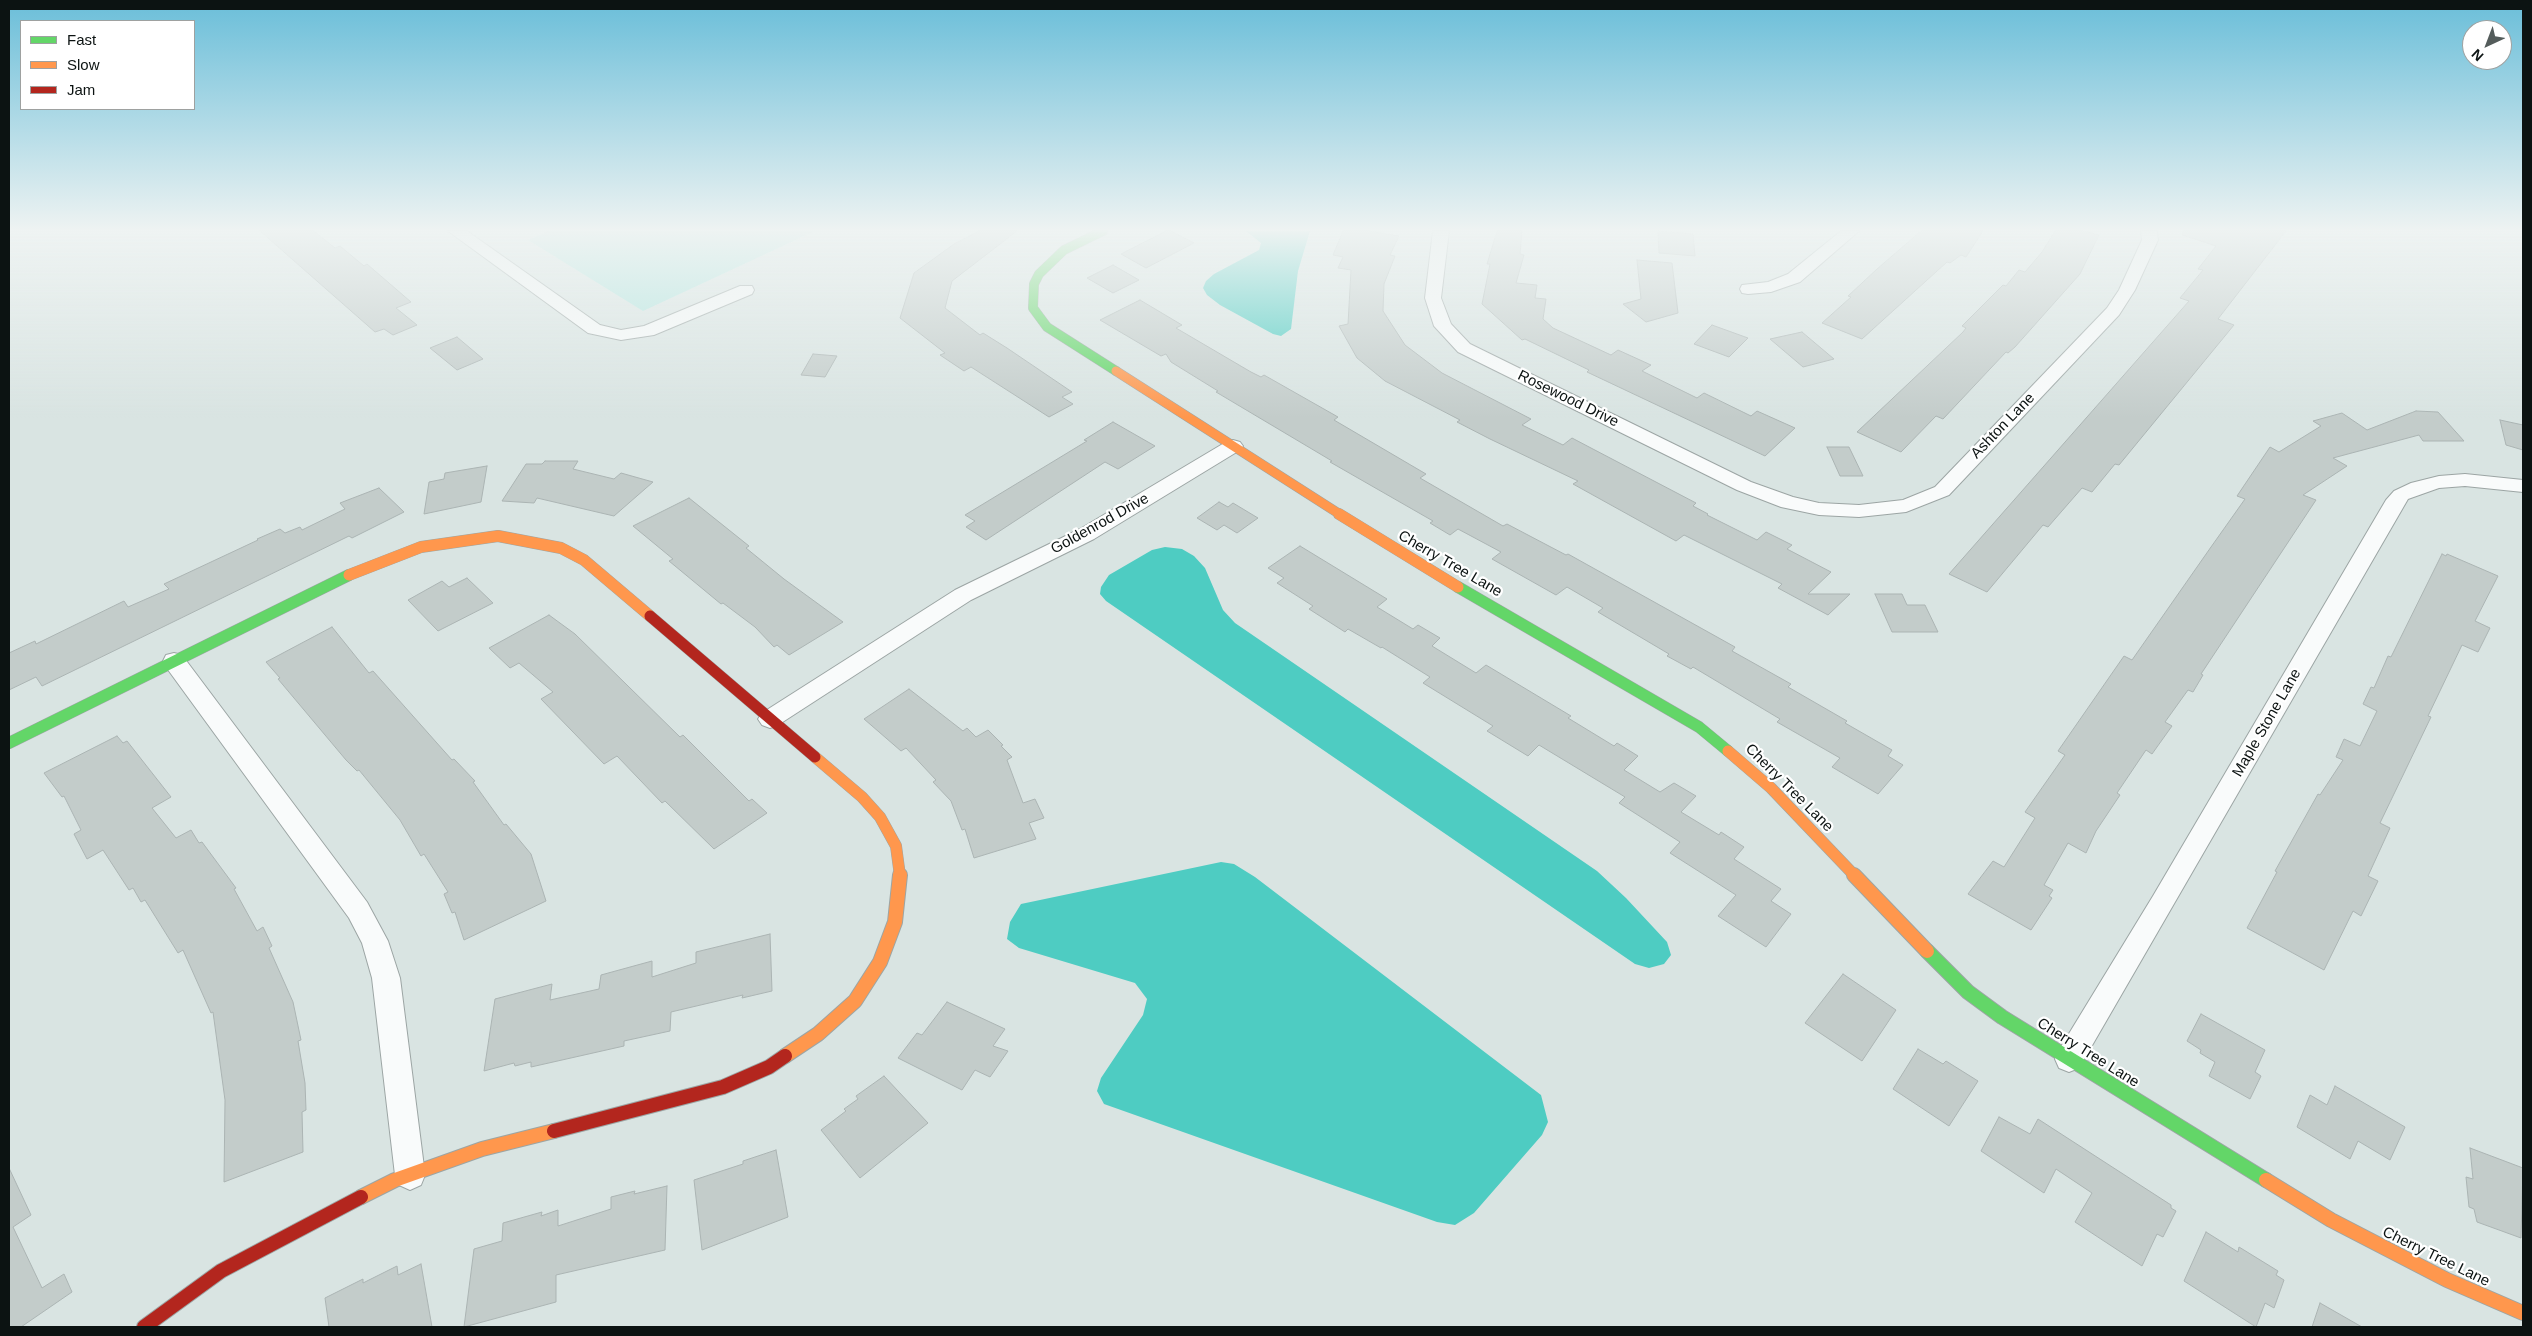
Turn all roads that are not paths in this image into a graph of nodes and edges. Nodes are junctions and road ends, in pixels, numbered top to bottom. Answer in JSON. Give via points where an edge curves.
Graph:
{"nodes":[{"id":1,"x":544,"y":293,"type":"edge"},
{"id":2,"x":738,"y":293,"type":"edge"},
{"id":3,"x":1034,"y":293,"type":"edge"},
{"id":4,"x":1434,"y":293,"type":"edge"},
{"id":5,"x":2124,"y":293,"type":"edge"},
{"id":6,"x":1233,"y":446,"type":"junction"},
{"id":7,"x":2523,"y":486,"type":"edge"},
{"id":8,"x":1788,"y":502,"type":"joint"},
{"id":9,"x":174,"y":661,"type":"junction"},
{"id":10,"x":770,"y":719,"type":"junction"},
{"id":11,"x":9,"y":743,"type":"edge"},
{"id":12,"x":2069,"y":1059,"type":"junction"},
{"id":13,"x":410,"y":1175,"type":"junction"},
{"id":14,"x":2523,"y":1313,"type":"edge"},
{"id":15,"x":144,"y":1327,"type":"edge"}],
"edges":[{"from":1,"to":2,"type":"street","via":[[594,329],[621,335],[648,331]]},
{"from":3,"to":6,"type":"street","name":"Cherry Tree Lane","via":[[1033,308],[1048,327]]},
{"from":4,"to":8,"type":"street","name":"Rosewood Drive","via":[[1443,326],[1464,348],[1744,486]]},
{"from":5,"to":8,"type":"street","name":"Ashton Lane","via":[[2113,310],[1942,491],[1906,506],[1877,510],[1819,510]]},
{"from":6,"to":10,"type":"street","name":"Goldenrod Drive","via":[[1095,530],[963,595]]},
{"from":6,"to":12,"type":"street","name":"Cherry Tree Lane","via":[[1400,553],[1699,727],[1771,788],[1968,992]]},
{"from":7,"to":12,"type":"street","name":"Maple Stone Lane","via":[[2490,481],[2439,482],[2401,495],[2393,505]]},
{"from":9,"to":10,"type":"street","via":[[393,557],[422,547],[498,536],[560,548],[584,560]]},
{"from":9,"to":11,"type":"street"},
{"from":9,"to":13,"type":"street","via":[[358,910],[375,941],[386,978]]},
{"from":10,"to":13,"type":"street","via":[[862,797],[880,817],[896,846],[901,882],[894,922],[880,962],[855,1001],[818,1034],[769,1067],[722,1088],[482,1149]]},
{"from":12,"to":14,"type":"street","name":"Cherry Tree Lane","via":[[2331,1220],[2447,1280]]},
{"from":13,"to":15,"type":"street","via":[[305,1225],[221,1272]]}]}
